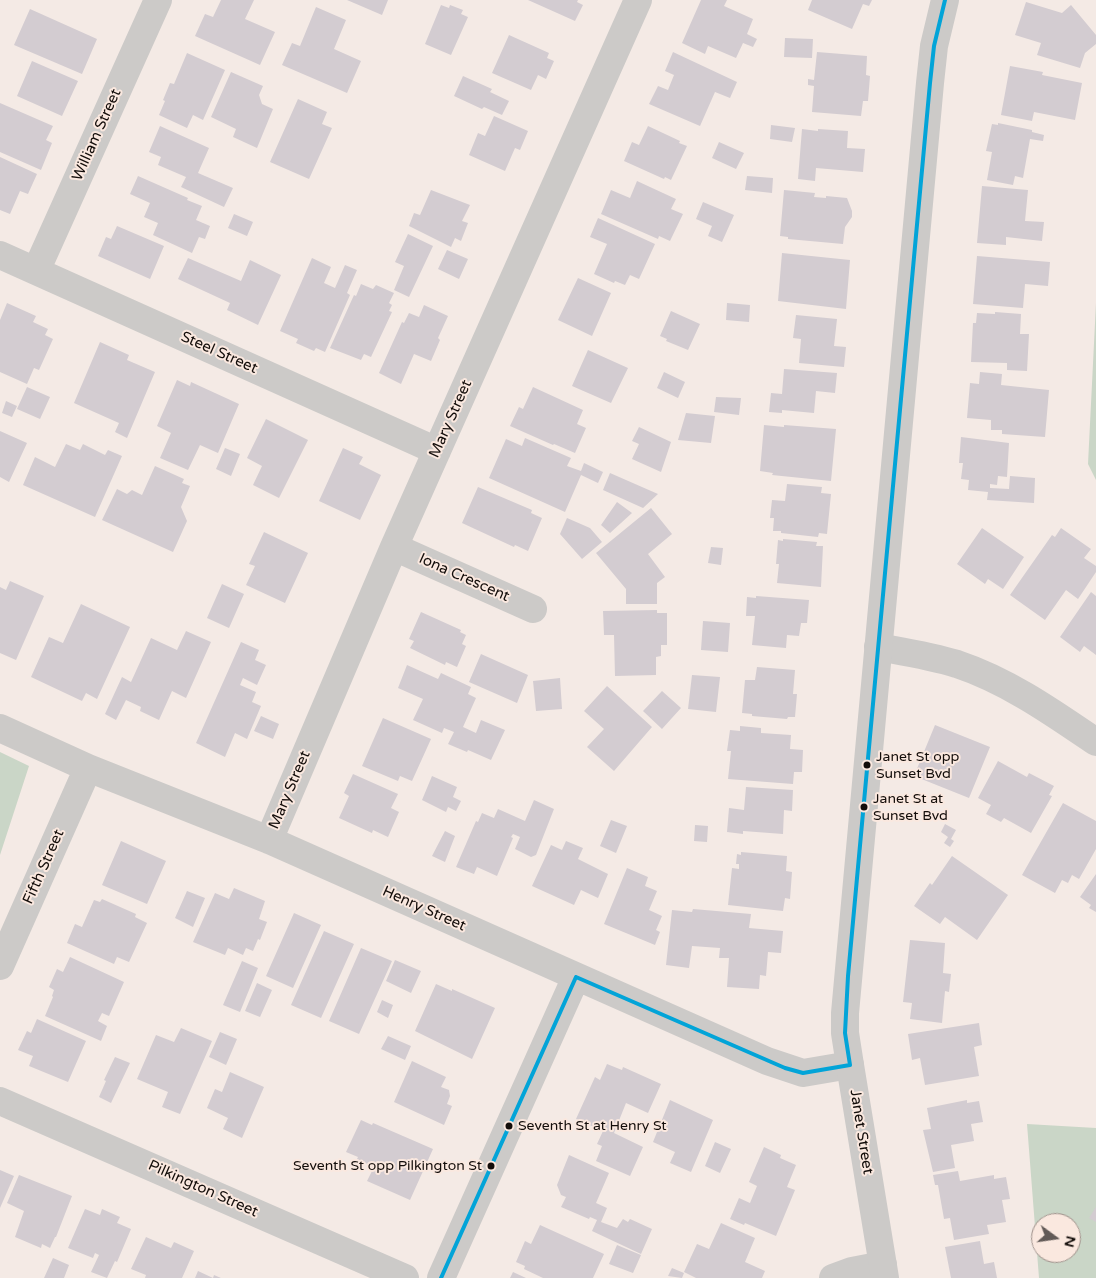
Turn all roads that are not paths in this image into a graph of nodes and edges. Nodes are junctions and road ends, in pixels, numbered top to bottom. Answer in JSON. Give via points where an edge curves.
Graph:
{"nodes":[{"id":1,"x":158,"y":0,"type":"edge"},
{"id":2,"x":638,"y":0,"type":"edge"},
{"id":3,"x":945,"y":0,"type":"edge"},
{"id":4,"x":0,"y":255,"type":"edge"},
{"id":5,"x":36,"y":271,"type":"junction"},
{"id":6,"x":437,"y":451,"type":"junction"},
{"id":7,"x":394,"y":547,"type":"junction"},
{"id":8,"x":533,"y":609,"type":"dead end"},
{"id":9,"x":878,"y":647,"type":"junction"},
{"id":10,"x":0,"y":728,"type":"edge"},
{"id":11,"x":1096,"y":742,"type":"edge"},
{"id":12,"x":88,"y":768,"type":"junction"},
{"id":13,"x":269,"y":840,"type":"junction"},
{"id":14,"x":0,"y":966,"type":"edge"},
{"id":15,"x":576,"y":977,"type":"junction"},
{"id":16,"x":850,"y":1065,"type":"junction"},
{"id":17,"x":0,"y":1101,"type":"edge"},
{"id":18,"x":884,"y":1271,"type":"edge"},
{"id":19,"x":405,"y":1278,"type":"edge"},
{"id":20,"x":442,"y":1278,"type":"edge"},
{"id":21,"x":833,"y":1278,"type":"edge"}],
"edges":[{"from":1,"to":5,"type":"street","name":"William Street"},
{"from":2,"to":6,"type":"street","name":"Mary Street"},
{"from":3,"to":9,"type":"street","name":"Janet Street","via":[[934,46],[930,83]]},
{"from":4,"to":5,"type":"street","name":"Steel Street"},
{"from":5,"to":6,"type":"street","name":"Steel Street"},
{"from":6,"to":7,"type":"street","name":"Mary Street"},
{"from":7,"to":8,"type":"street","name":"Iona Crescent"},
{"from":7,"to":13,"type":"street","name":"Mary Street"},
{"from":9,"to":11,"type":"street","via":[[920,654],[990,678],[1054,713]]},
{"from":9,"to":16,"type":"street","name":"Janet Street","via":[[848,976],[845,1033]]},
{"from":10,"to":12,"type":"street","name":"Henry Street"},
{"from":12,"to":13,"type":"street","name":"Henry Street"},
{"from":12,"to":14,"type":"street","name":"Fifth Street"},
{"from":13,"to":15,"type":"street","name":"Henry Street"},
{"from":15,"to":16,"type":"street","name":"Henry Street","via":[[786,1068],[803,1072]]},
{"from":15,"to":20,"type":"street"},
{"from":16,"to":18,"type":"street","name":"Janet Street"},
{"from":17,"to":19,"type":"street","name":"Pilkington Street"},
{"from":18,"to":21,"type":"street","via":[[852,1271]]}]}
